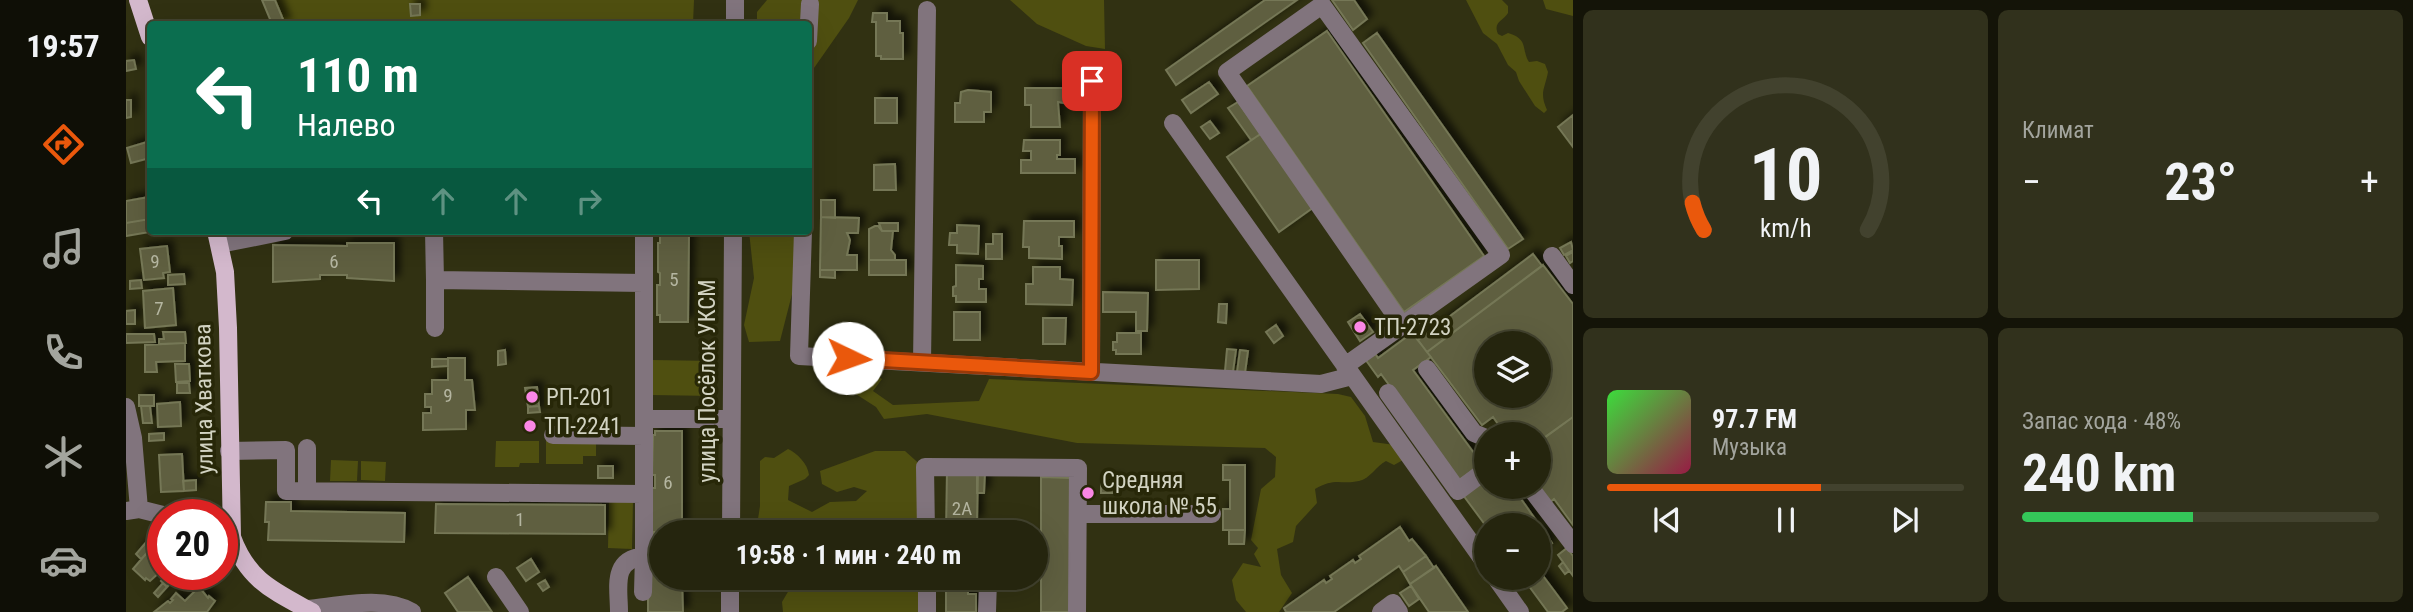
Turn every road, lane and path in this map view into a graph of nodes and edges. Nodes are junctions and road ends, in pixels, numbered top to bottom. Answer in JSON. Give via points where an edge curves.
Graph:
{"nodes":[{"id":1,"x":138,"y":0,"type":"edge"},
{"id":2,"x":735,"y":0,"type":"edge"},
{"id":3,"x":810,"y":4,"type":"dead end"},
{"id":4,"x":927,"y":10,"type":"dead end"},
{"id":5,"x":735,"y":21,"type":"edge"},
{"id":6,"x":809,"y":21,"type":"edge"},
{"id":7,"x":147,"y":28,"type":"edge"},
{"id":8,"x":1092,"y":81,"type":"dead end"},
{"id":9,"x":1172,"y":123,"type":"dead end"},
{"id":10,"x":247,"y":235,"type":"edge"},
{"id":11,"x":435,"y":235,"type":"edge"},
{"id":12,"x":644,"y":235,"type":"edge"},
{"id":13,"x":733,"y":235,"type":"edge"},
{"id":14,"x":803,"y":235,"type":"edge"},
{"id":15,"x":218,"y":238,"type":"edge"},
{"id":16,"x":1552,"y":256,"type":"dead end"},
{"id":17,"x":435,"y":280,"type":"junction"},
{"id":18,"x":644,"y":283,"type":"junction"},
{"id":19,"x":1573,"y":285,"type":"edge"},
{"id":20,"x":1402,"y":325,"type":"junction"},
{"id":21,"x":435,"y":328,"type":"dead end"},
{"id":22,"x":922,"y":362,"type":"junction"},
{"id":23,"x":1427,"y":369,"type":"dead end"},
{"id":24,"x":1349,"y":371,"type":"junction"},
{"id":25,"x":1091,"y":372,"type":"junction"},
{"id":26,"x":1388,"y":394,"type":"dead end"},
{"id":27,"x":126,"y":407,"type":"edge"},
{"id":28,"x":732,"y":419,"type":"junction"},
{"id":29,"x":644,"y":428,"type":"junction"},
{"id":30,"x":1474,"y":433,"type":"edge"},
{"id":31,"x":553,"y":435,"type":"dead end"},
{"id":32,"x":307,"y":448,"type":"dead end"},
{"id":33,"x":229,"y":451,"type":"junction"},
{"id":34,"x":1474,"y":479,"type":"edge"},
{"id":35,"x":307,"y":491,"type":"junction"},
{"id":36,"x":643,"y":494,"type":"junction"},
{"id":37,"x":228,"y":499,"type":"edge"},
{"id":38,"x":1539,"y":499,"type":"edge"},
{"id":39,"x":132,"y":510,"type":"edge"},
{"id":40,"x":1078,"y":514,"type":"junction"},
{"id":41,"x":1212,"y":514,"type":"dead end"},
{"id":42,"x":731,"y":520,"type":"edge"},
{"id":43,"x":926,"y":520,"type":"edge"},
{"id":44,"x":649,"y":531,"type":"edge"},
{"id":45,"x":1573,"y":544,"type":"edge"},
{"id":46,"x":1474,"y":547,"type":"edge"},
{"id":47,"x":238,"y":553,"type":"edge"},
{"id":48,"x":649,"y":556,"type":"edge"},
{"id":49,"x":649,"y":570,"type":"edge"},
{"id":50,"x":496,"y":577,"type":"dead end"},
{"id":51,"x":730,"y":590,"type":"edge"},
{"id":52,"x":927,"y":590,"type":"edge"},
{"id":53,"x":988,"y":590,"type":"edge"},
{"id":54,"x":1504,"y":590,"type":"edge"},
{"id":55,"x":643,"y":592,"type":"dead end"},
{"id":56,"x":310,"y":611,"type":"edge"},
{"id":57,"x":412,"y":612,"type":"edge"},
{"id":58,"x":520,"y":612,"type":"edge"},
{"id":59,"x":619,"y":612,"type":"edge"},
{"id":60,"x":730,"y":612,"type":"edge"},
{"id":61,"x":927,"y":612,"type":"edge"},
{"id":62,"x":987,"y":612,"type":"edge"},
{"id":63,"x":1077,"y":612,"type":"edge"},
{"id":64,"x":1381,"y":612,"type":"edge"},
{"id":65,"x":1399,"y":612,"type":"edge"},
{"id":66,"x":1520,"y":612,"type":"edge"}],
"edges":[{"from":1,"to":7,"type":"main road"},
{"from":2,"to":5,"type":"street"},
{"from":3,"to":6,"type":"street"},
{"from":4,"to":22,"type":"street"},
{"from":8,"to":25,"type":"street"},
{"from":9,"to":24,"type":"street"},
{"from":10,"to":15,"type":"street"},
{"from":11,"to":17,"type":"street"},
{"from":12,"to":18,"type":"street"},
{"from":13,"to":28,"type":"street","name":"улица Посёлок УКСМ"},
{"from":14,"to":22,"type":"street","via":[[799,356]]},
{"from":15,"to":33,"type":"main road","name":"улица Хваткова","via":[[228,328]]},
{"from":16,"to":19,"type":"street"},
{"from":17,"to":18,"type":"street"},
{"from":17,"to":21,"type":"street"},
{"from":18,"to":29,"type":"street"},
{"from":20,"to":20,"type":"street","via":[[1501,255],[1322,5],[1227,72]]},
{"from":20,"to":24,"type":"street"},
{"from":22,"to":25,"type":"street"},
{"from":23,"to":30,"type":"street"},
{"from":24,"to":25,"type":"street","via":[[1321,384]]},
{"from":24,"to":46,"type":"street"},
{"from":26,"to":34,"type":"street","via":[[1458,491]]},
{"from":27,"to":39,"type":"street","via":[[133,438]]},
{"from":28,"to":29,"type":"street"},
{"from":28,"to":42,"type":"street","name":"улица Посёлок УКСМ"},
{"from":29,"to":31,"type":"street"},
{"from":29,"to":36,"type":"street"},
{"from":32,"to":35,"type":"street"},
{"from":33,"to":35,"type":"street","via":[[286,450],[286,491]]},
{"from":33,"to":37,"type":"main road","name":"улица Хваткова"},
{"from":35,"to":36,"type":"street"},
{"from":36,"to":44,"type":"street"},
{"from":38,"to":45,"type":"street"},
{"from":40,"to":41,"type":"street"},
{"from":40,"to":43,"type":"street","via":[[1078,468],[925,467]]},
{"from":40,"to":63,"type":"street"},
{"from":47,"to":56,"type":"main road","name":"улица Хваткова","via":[[254,577]]},
{"from":48,"to":59,"type":"street","via":[[635,557],[622,566]]},
{"from":49,"to":55,"type":"street"},
{"from":50,"to":58,"type":"street"},
{"from":51,"to":60,"type":"street"},
{"from":52,"to":61,"type":"street"},
{"from":53,"to":62,"type":"street"},
{"from":54,"to":66,"type":"street"},
{"from":56,"to":57,"type":"street","via":[[395,604]]},
{"from":64,"to":65,"type":"street","via":[[1393,603]]}]}
